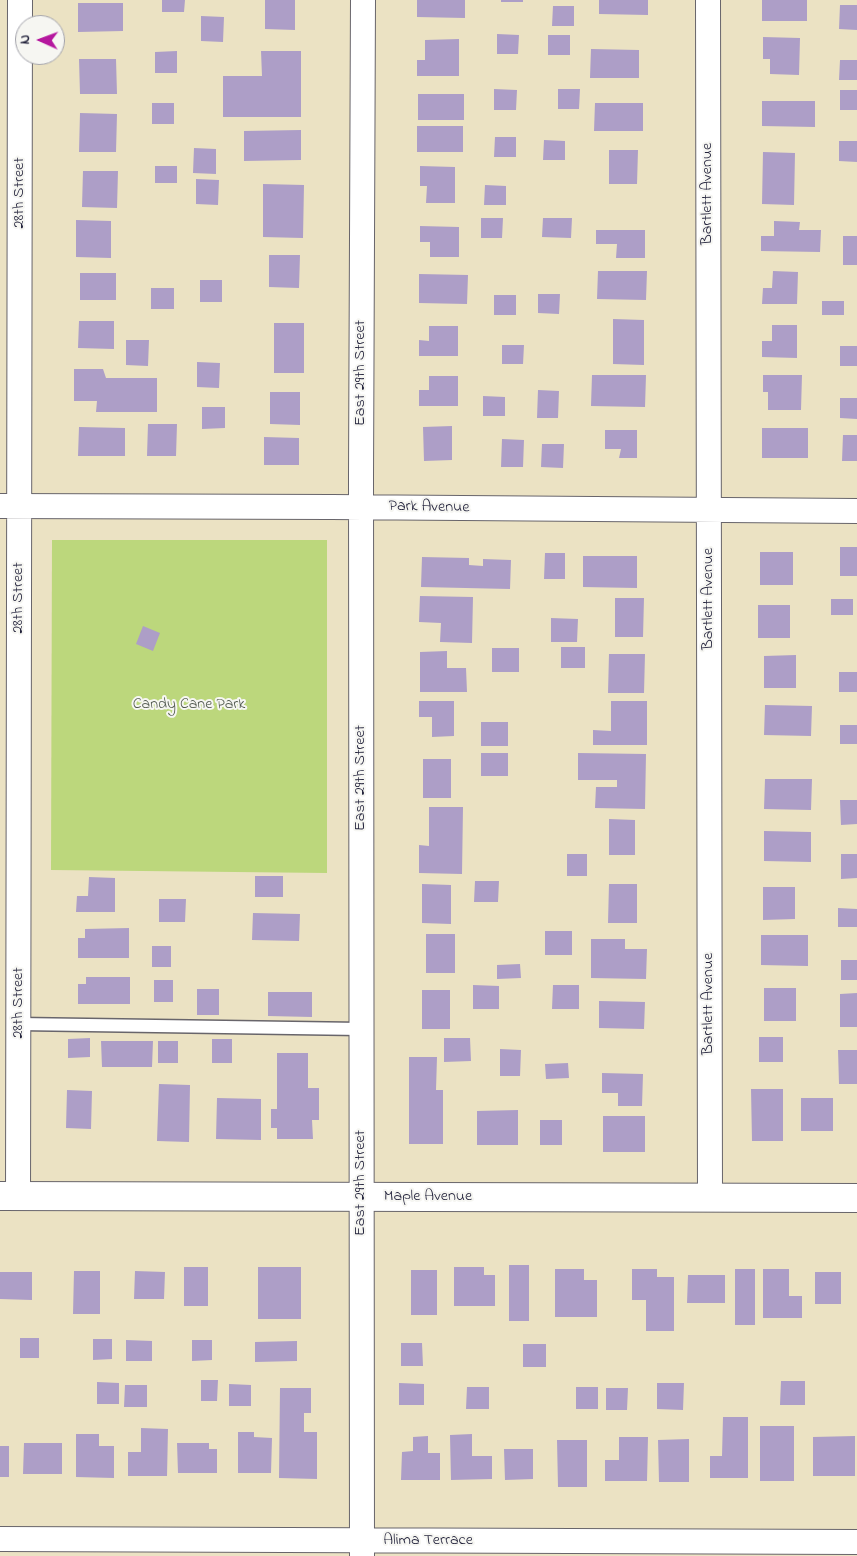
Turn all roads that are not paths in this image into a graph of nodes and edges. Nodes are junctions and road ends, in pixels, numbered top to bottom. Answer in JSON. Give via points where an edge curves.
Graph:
{"nodes":[{"id":1,"x":20,"y":0,"type":"edge"},
{"id":2,"x":363,"y":0,"type":"edge"},
{"id":3,"x":708,"y":0,"type":"edge"},
{"id":4,"x":10,"y":506,"type":"edge"},
{"id":5,"x":361,"y":507,"type":"junction"},
{"id":6,"x":708,"y":510,"type":"junction"},
{"id":7,"x":857,"y":511,"type":"edge"},
{"id":8,"x":18,"y":1024,"type":"junction"},
{"id":9,"x":361,"y":1029,"type":"junction"},
{"id":10,"x":9,"y":1196,"type":"edge"},
{"id":11,"x":361,"y":1197,"type":"junction"},
{"id":12,"x":710,"y":1198,"type":"junction"},
{"id":13,"x":857,"y":1198,"type":"edge"},
{"id":14,"x":0,"y":1540,"type":"edge"},
{"id":15,"x":857,"y":1542,"type":"edge"},
{"id":16,"x":362,"y":1548,"type":"edge"}],
"edges":[{"from":1,"to":4,"type":"street","name":"28th Street"},
{"from":2,"to":5,"type":"street","name":"East 29th Street"},
{"from":3,"to":6,"type":"street","name":"Bartlett Avenue"},
{"from":4,"to":5,"type":"street","name":"Park Avenue"},
{"from":4,"to":8,"type":"street","name":"28th Street"},
{"from":5,"to":6,"type":"street","name":"Park Avenue"},
{"from":5,"to":9,"type":"street","name":"East 29th Street"},
{"from":6,"to":7,"type":"street","name":"Park Avenue"},
{"from":6,"to":12,"type":"street","name":"Bartlett Avenue"},
{"from":8,"to":9,"type":"lane"},
{"from":8,"to":10,"type":"street","name":"28th Street"},
{"from":9,"to":11,"type":"street","name":"East 29th Street"},
{"from":10,"to":11,"type":"street","name":"Maple Avenue"},
{"from":11,"to":12,"type":"street","name":"Maple Avenue"},
{"from":11,"to":16,"type":"street","name":"East 29th Street"},
{"from":12,"to":13,"type":"street","name":"Maple Avenue"},
{"from":14,"to":16,"type":"street","name":"Alima Terrace"},
{"from":15,"to":16,"type":"street","name":"Alima Terrace"}]}
